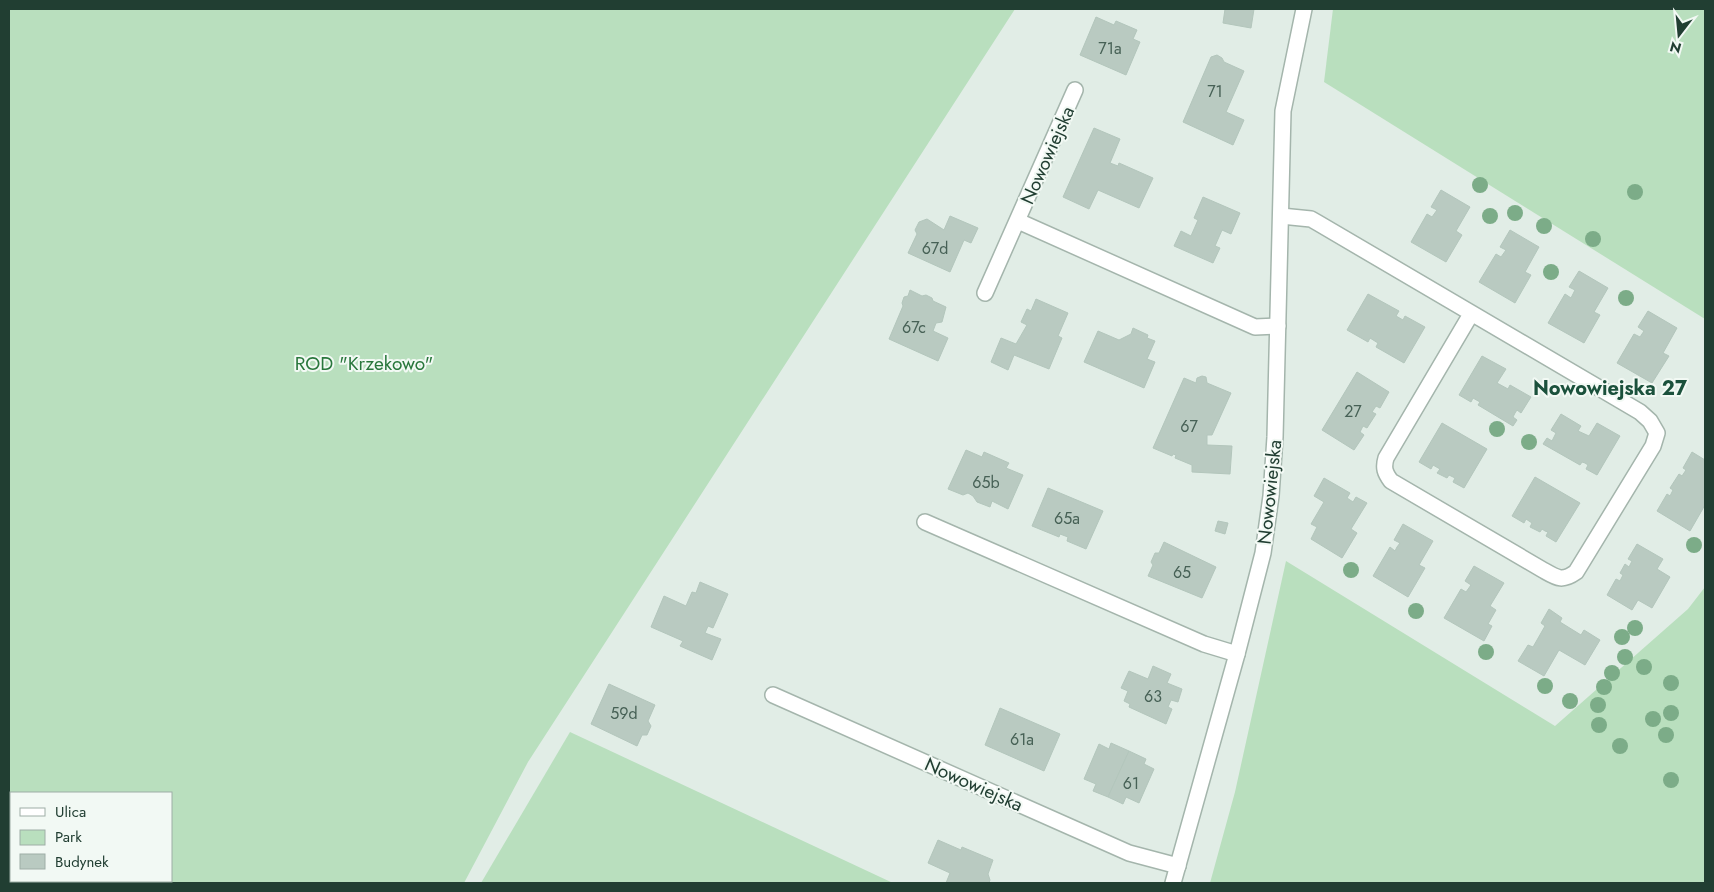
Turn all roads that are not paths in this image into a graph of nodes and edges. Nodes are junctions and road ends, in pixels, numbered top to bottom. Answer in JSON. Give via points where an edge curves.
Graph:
{"nodes":[{"id":1,"x":1304,"y":9,"type":"edge"},
{"id":2,"x":1076,"y":90,"type":"dead end"},
{"id":3,"x":1281,"y":216,"type":"junction"},
{"id":4,"x":1018,"y":221,"type":"junction"},
{"id":5,"x":985,"y":293,"type":"dead end"},
{"id":6,"x":1471,"y":314,"type":"junction"},
{"id":7,"x":1278,"y":326,"type":"junction"},
{"id":8,"x":925,"y":522,"type":"dead end"},
{"id":9,"x":1237,"y":654,"type":"junction"},
{"id":10,"x":773,"y":695,"type":"dead end"},
{"id":11,"x":1178,"y":866,"type":"junction"},
{"id":12,"x":1173,"y":883,"type":"edge"}],
"edges":[{"from":1,"to":3,"type":"street","name":"Nowowiejska","via":[[1283,111]]},
{"from":2,"to":4,"type":"street","name":"Nowowiejska"},
{"from":3,"to":6,"type":"street","via":[[1311,219]]},
{"from":3,"to":7,"type":"street","name":"Nowowiejska"},
{"from":4,"to":5,"type":"street","name":"Nowowiejska"},
{"from":4,"to":7,"type":"street","name":"Nowowiejska","via":[[1254,327]]},
{"from":6,"to":6,"type":"street","via":[[1640,412],[1650,420],[1657,433],[1648,455],[1576,572],[1568,577],[1554,576],[1543,570],[1396,484],[1386,474],[1386,458]]},
{"from":7,"to":9,"type":"street","name":"Nowowiejska","via":[[1271,496],[1263,553]]},
{"from":8,"to":9,"type":"street","via":[[1204,644]]},
{"from":9,"to":11,"type":"street","name":"Nowowiejska"},
{"from":10,"to":11,"type":"street","name":"Nowowiejska","via":[[1129,853]]},
{"from":11,"to":12,"type":"street","name":"Nowowiejska"}]}
